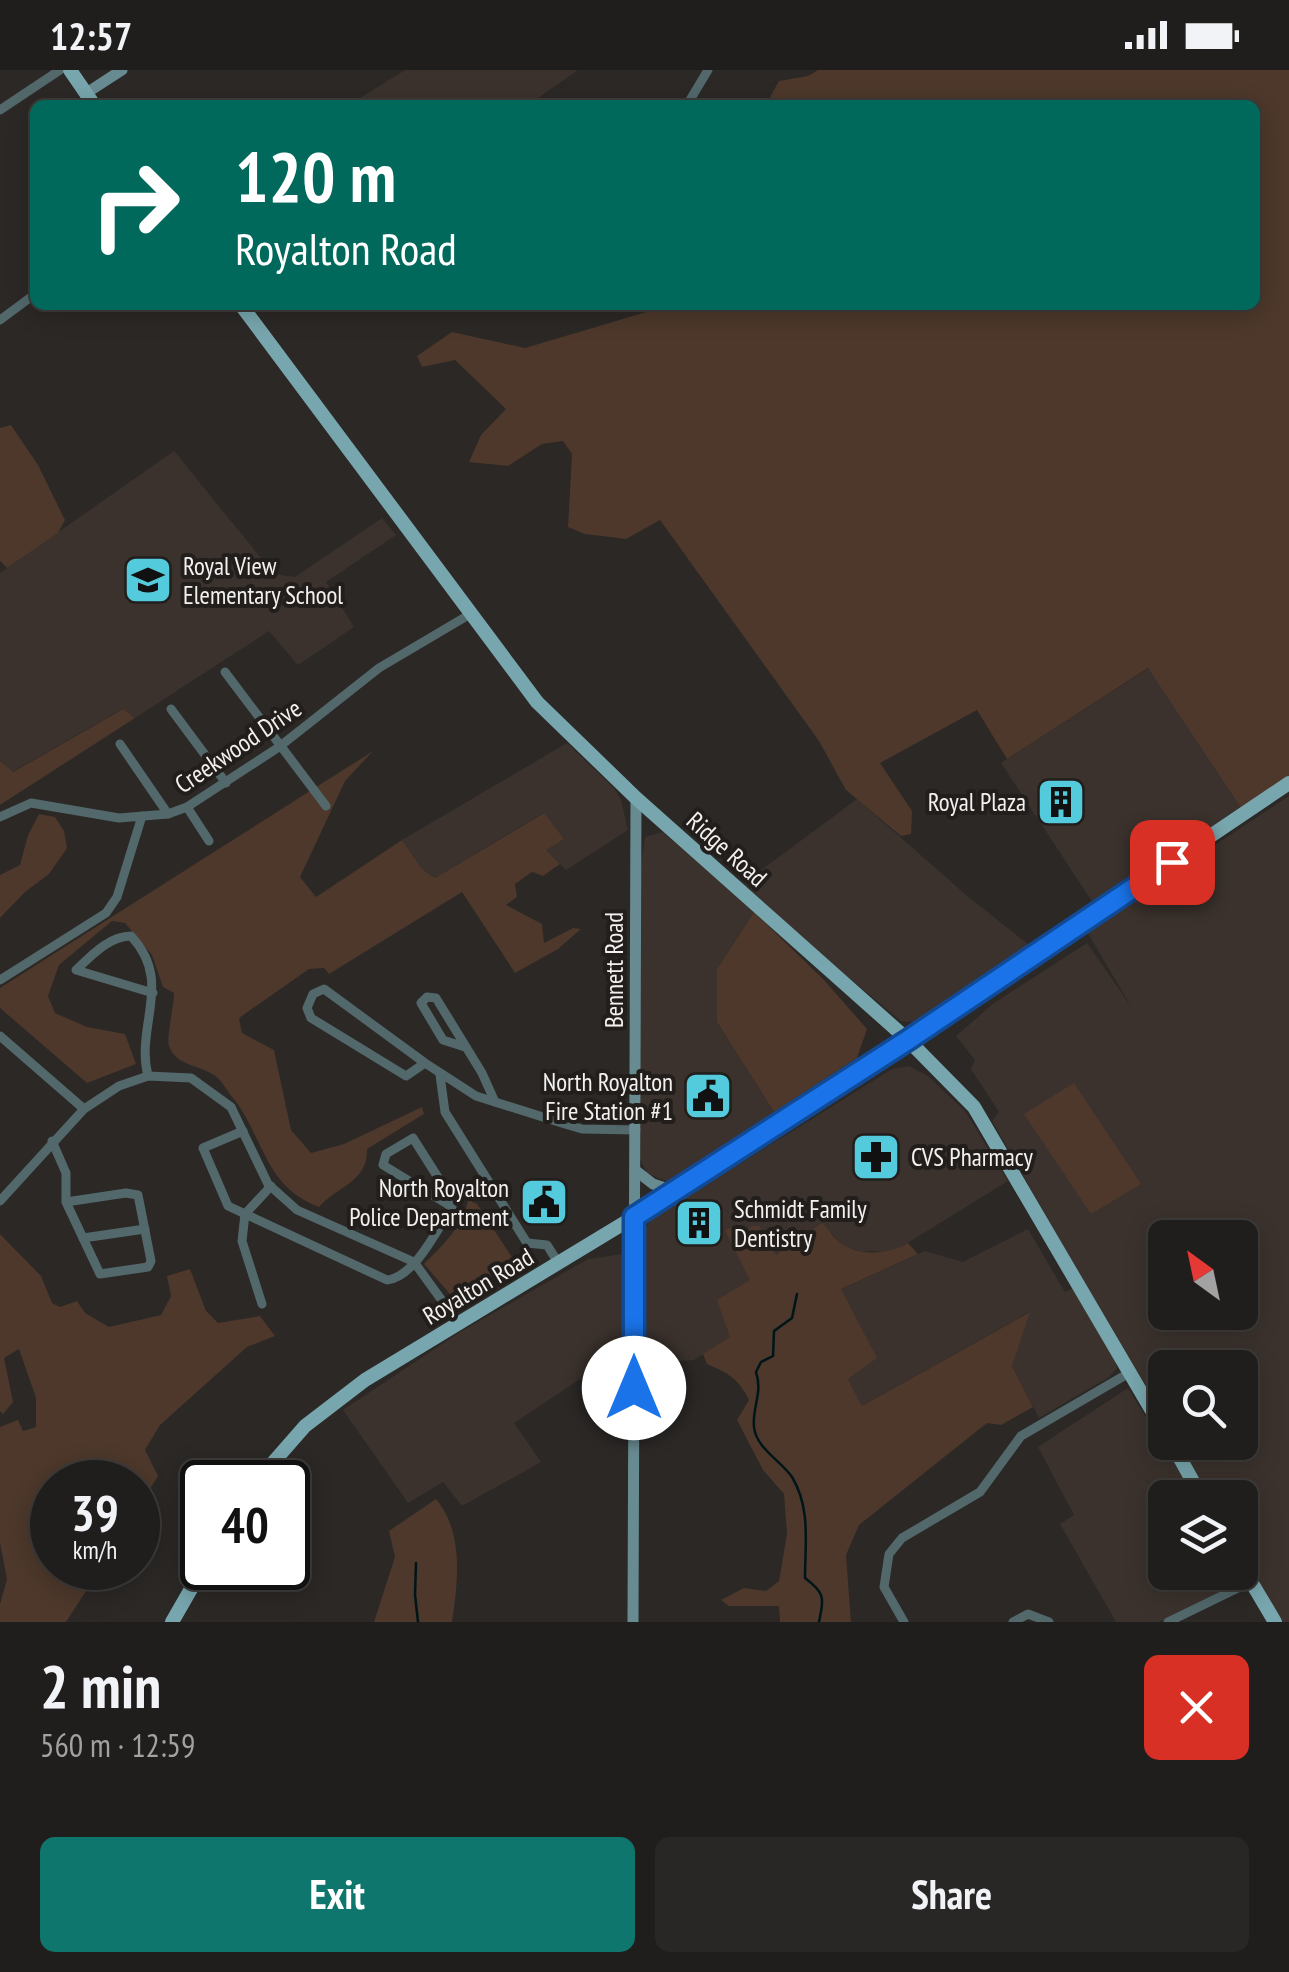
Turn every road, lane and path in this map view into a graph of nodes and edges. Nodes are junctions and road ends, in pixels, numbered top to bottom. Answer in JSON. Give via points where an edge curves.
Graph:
{"nodes":[{"id":1,"x":60,"y":70,"type":"edge"},
{"id":2,"x":70,"y":70,"type":"edge"},
{"id":3,"x":122,"y":70,"type":"edge"},
{"id":4,"x":708,"y":70,"type":"edge"},
{"id":5,"x":90,"y":100,"type":"edge"},
{"id":6,"x":691,"y":100,"type":"edge"},
{"id":7,"x":0,"y":110,"type":"edge"},
{"id":8,"x":30,"y":298,"type":"edge"},
{"id":9,"x":245,"y":310,"type":"edge"},
{"id":10,"x":0,"y":320,"type":"edge"},
{"id":11,"x":472,"y":614,"type":"junction"},
{"id":12,"x":225,"y":672,"type":"dead end"},
{"id":13,"x":171,"y":709,"type":"dead end"},
{"id":14,"x":120,"y":744,"type":"dead end"},
{"id":15,"x":279,"y":747,"type":"junction"},
{"id":16,"x":226,"y":783,"type":"junction"},
{"id":17,"x":1289,"y":784,"type":"edge"},
{"id":18,"x":636,"y":798,"type":"junction"},
{"id":19,"x":326,"y":806,"type":"dead end"},
{"id":20,"x":186,"y":808,"type":"junction"},
{"id":21,"x":168,"y":814,"type":"junction"},
{"id":22,"x":142,"y":816,"type":"junction"},
{"id":23,"x":0,"y":817,"type":"edge"},
{"id":24,"x":208,"y":841,"type":"dead end"},
{"id":25,"x":0,"y":980,"type":"edge"},
{"id":26,"x":152,"y":993,"type":"junction"},
{"id":27,"x":0,"y":1036,"type":"edge"},
{"id":28,"x":908,"y":1040,"type":"junction"},
{"id":29,"x":465,"y":1047,"type":"junction"},
{"id":30,"x":425,"y":1064,"type":"junction"},
{"id":31,"x":440,"y":1075,"type":"junction"},
{"id":32,"x":148,"y":1076,"type":"junction"},
{"id":33,"x":495,"y":1102,"type":"junction"},
{"id":34,"x":84,"y":1109,"type":"junction"},
{"id":35,"x":636,"y":1130,"type":"junction"},
{"id":36,"x":242,"y":1131,"type":"junction"},
{"id":37,"x":52,"y":1141,"type":"junction"},
{"id":38,"x":636,"y":1170,"type":"junction"},
{"id":39,"x":271,"y":1186,"type":"junction"},
{"id":40,"x":674,"y":1192,"type":"junction"},
{"id":41,"x":0,"y":1201,"type":"edge"},
{"id":42,"x":66,"y":1202,"type":"junction"},
{"id":43,"x":452,"y":1208,"type":"junction"},
{"id":44,"x":245,"y":1214,"type":"junction"},
{"id":45,"x":634,"y":1217,"type":"junction"},
{"id":46,"x":145,"y":1229,"type":"junction"},
{"id":47,"x":83,"y":1238,"type":"junction"},
{"id":48,"x":414,"y":1262,"type":"junction"},
{"id":49,"x":559,"y":1264,"type":"junction"},
{"id":50,"x":262,"y":1304,"type":"dead end"},
{"id":51,"x":459,"y":1324,"type":"junction"},
{"id":52,"x":1129,"y":1373,"type":"junction"},
{"id":53,"x":1148,"y":1405,"type":"edge"},
{"id":54,"x":275,"y":1460,"type":"edge"},
{"id":55,"x":190,"y":1590,"type":"edge"},
{"id":56,"x":1234,"y":1590,"type":"edge"},
{"id":57,"x":1255,"y":1590,"type":"edge"},
{"id":58,"x":172,"y":1622,"type":"edge"},
{"id":59,"x":633,"y":1622,"type":"edge"},
{"id":60,"x":904,"y":1622,"type":"edge"},
{"id":61,"x":1013,"y":1622,"type":"edge"},
{"id":62,"x":1048,"y":1622,"type":"edge"},
{"id":63,"x":1168,"y":1622,"type":"edge"},
{"id":64,"x":1275,"y":1622,"type":"edge"}],
"edges":[{"from":1,"to":7,"type":"street"},
{"from":2,"to":5,"type":"main road"},
{"from":3,"to":5,"type":"street"},
{"from":4,"to":6,"type":"street"},
{"from":8,"to":10,"type":"street"},
{"from":9,"to":11,"type":"main road","name":"Ridge Road"},
{"from":11,"to":15,"type":"street","name":"Creekwood Drive","via":[[379,668]]},
{"from":11,"to":18,"type":"main road","name":"Ridge Road","via":[[538,702]]},
{"from":12,"to":15,"type":"street"},
{"from":13,"to":16,"type":"street"},
{"from":14,"to":21,"type":"street"},
{"from":15,"to":16,"type":"street","name":"Creekwood Drive"},
{"from":15,"to":19,"type":"street"},
{"from":16,"to":20,"type":"street","name":"Creekwood Drive"},
{"from":17,"to":28,"type":"main road","name":"Royalton Road"},
{"from":18,"to":28,"type":"main road","name":"Ridge Road"},
{"from":18,"to":35,"type":"street","name":"Bennett Road"},
{"from":20,"to":21,"type":"street","name":"Creekwood Drive"},
{"from":20,"to":24,"type":"street"},
{"from":21,"to":22,"type":"street","name":"Creekwood Drive"},
{"from":22,"to":23,"type":"street","name":"Creekwood Drive","via":[[31,803]]},
{"from":22,"to":25,"type":"street","via":[[106,913]]},
{"from":26,"to":26,"type":"street","via":[[149,963],[130,936],[76,970]]},
{"from":26,"to":32,"type":"street"},
{"from":27,"to":34,"type":"street"},
{"from":28,"to":40,"type":"main road","name":"Royalton Road"},
{"from":28,"to":52,"type":"main road","name":"Ridge Road","via":[[974,1107]]},
{"from":29,"to":29,"type":"street","via":[[436,998],[427,997],[421,1003],[443,1040]]},
{"from":29,"to":33,"type":"street"},
{"from":30,"to":30,"type":"street","via":[[324,989],[313,994],[306,1008],[310,1018],[406,1076]]},
{"from":30,"to":31,"type":"street"},
{"from":31,"to":33,"type":"street"},
{"from":31,"to":49,"type":"street","via":[[445,1112],[526,1243],[547,1245]]},
{"from":32,"to":34,"type":"street"},
{"from":32,"to":36,"type":"street","via":[[191,1078],[231,1107]]},
{"from":33,"to":35,"type":"street","via":[[582,1129]]},
{"from":34,"to":37,"type":"street"},
{"from":35,"to":38,"type":"street","name":"Bennett Road"},
{"from":36,"to":39,"type":"street"},
{"from":36,"to":44,"type":"street","via":[[204,1148],[228,1206]]},
{"from":37,"to":41,"type":"street"},
{"from":37,"to":42,"type":"street","via":[[66,1173]]},
{"from":38,"to":40,"type":"street"},
{"from":38,"to":45,"type":"street","name":"Bennett Road"},
{"from":39,"to":44,"type":"street"},
{"from":39,"to":48,"type":"street","via":[[297,1210]]},
{"from":40,"to":45,"type":"main road","name":"Royalton Road"},
{"from":42,"to":46,"type":"street","via":[[138,1195]]},
{"from":42,"to":47,"type":"street"},
{"from":43,"to":43,"type":"street","via":[[413,1138],[386,1154],[384,1165]]},
{"from":43,"to":48,"type":"street"},
{"from":44,"to":48,"type":"street","via":[[386,1280]]},
{"from":44,"to":50,"type":"street","via":[[242,1241]]},
{"from":45,"to":49,"type":"main road","name":"Royalton Road"},
{"from":45,"to":59,"type":"street","name":"Bennett Road"},
{"from":46,"to":47,"type":"street"},
{"from":46,"to":47,"type":"street","via":[[148,1267],[116,1272],[100,1274]]},
{"from":48,"to":51,"type":"street"},
{"from":49,"to":51,"type":"main road","name":"Royalton Road"},
{"from":51,"to":54,"type":"main road","name":"Royalton Road","via":[[334,1403]]},
{"from":52,"to":53,"type":"main road","name":"Ridge Road"},
{"from":52,"to":60,"type":"street","via":[[1021,1436],[980,1492],[902,1538],[888,1554],[884,1587]]},
{"from":55,"to":58,"type":"main road"},
{"from":56,"to":63,"type":"street"},
{"from":57,"to":64,"type":"main road"},
{"from":61,"to":62,"type":"street","via":[[1028,1614]]}]}
